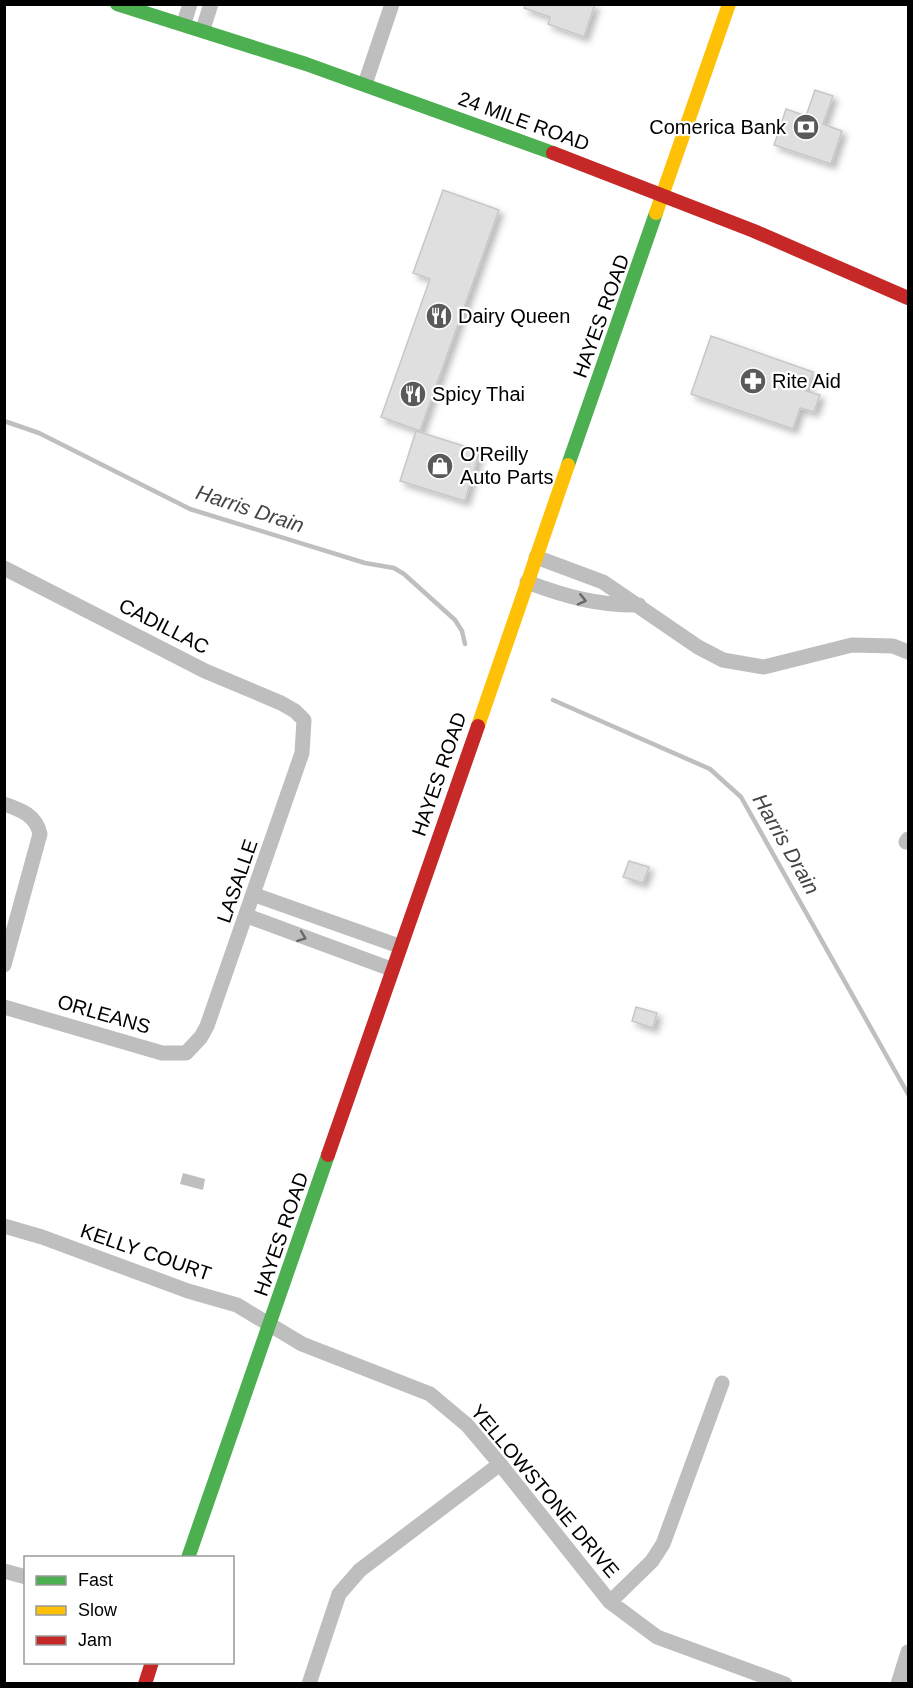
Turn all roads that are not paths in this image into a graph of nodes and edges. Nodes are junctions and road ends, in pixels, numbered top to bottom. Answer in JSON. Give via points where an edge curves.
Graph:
{"nodes":[{"id":1,"x":117,"y":4,"type":"edge"},
{"id":2,"x":190,"y":4,"type":"edge"},
{"id":3,"x":211,"y":4,"type":"edge"},
{"id":4,"x":392,"y":4,"type":"edge"},
{"id":5,"x":729,"y":4,"type":"edge"},
{"id":6,"x":184,"y":23,"type":"junction"},
{"id":7,"x":203,"y":29,"type":"junction"},
{"id":8,"x":365,"y":84,"type":"junction"},
{"id":9,"x":663,"y":195,"type":"junction"},
{"id":10,"x":909,"y":298,"type":"edge"},
{"id":11,"x":536,"y":556,"type":"junction"},
{"id":12,"x":4,"y":568,"type":"edge"},
{"id":13,"x":527,"y":582,"type":"junction"},
{"id":14,"x":639,"y":605,"type":"junction"},
{"id":15,"x":909,"y":652,"type":"edge"},
{"id":16,"x":304,"y":720,"type":"joint"},
{"id":17,"x":4,"y":804,"type":"edge"},
{"id":18,"x":255,"y":895,"type":"junction"},
{"id":19,"x":247,"y":916,"type":"junction"},
{"id":20,"x":399,"y":946,"type":"junction"},
{"id":21,"x":4,"y":965,"type":"edge"},
{"id":22,"x":391,"y":969,"type":"junction"},
{"id":23,"x":4,"y":1007,"type":"edge"},
{"id":24,"x":191,"y":1050,"type":"joint"},
{"id":25,"x":4,"y":1226,"type":"edge"},
{"id":26,"x":270,"y":1326,"type":"junction"},
{"id":27,"x":722,"y":1383,"type":"dead end"},
{"id":28,"x":500,"y":1464,"type":"junction"},
{"id":29,"x":188,"y":1556,"type":"edge"},
{"id":30,"x":4,"y":1571,"type":"edge"},
{"id":31,"x":24,"y":1576,"type":"edge"},
{"id":32,"x":610,"y":1602,"type":"junction"},
{"id":33,"x":909,"y":1652,"type":"edge"},
{"id":34,"x":151,"y":1664,"type":"edge"},
{"id":35,"x":145,"y":1683,"type":"edge"},
{"id":36,"x":309,"y":1683,"type":"edge"},
{"id":37,"x":785,"y":1683,"type":"edge"},
{"id":38,"x":898,"y":1683,"type":"edge"}],
"edges":[{"from":1,"to":6,"type":"street","name":"24 MILE ROAD"},
{"from":2,"to":6,"type":"street"},
{"from":3,"to":7,"type":"street"},
{"from":4,"to":8,"type":"street"},
{"from":5,"to":9,"type":"street","name":"HAYES ROAD"},
{"from":6,"to":7,"type":"street","name":"24 MILE ROAD"},
{"from":7,"to":8,"type":"street","name":"24 MILE ROAD"},
{"from":8,"to":9,"type":"street","name":"24 MILE ROAD"},
{"from":9,"to":10,"type":"street","name":"24 MILE ROAD"},
{"from":9,"to":11,"type":"street","name":"HAYES ROAD"},
{"from":11,"to":13,"type":"street","name":"HAYES ROAD"},
{"from":11,"to":14,"type":"street","via":[[603,582]]},
{"from":12,"to":16,"type":"street","name":"CADILLAC","via":[[205,671],[280,703]]},
{"from":13,"to":14,"type":"street","one_way":true,"via":[[563,596],[608,606]]},
{"from":13,"to":20,"type":"street","name":"HAYES ROAD"},
{"from":14,"to":15,"type":"street","via":[[723,660],[764,667],[852,645],[893,646]]},
{"from":16,"to":18,"type":"street","name":"LASALLE","via":[[302,753]]},
{"from":17,"to":21,"type":"street","via":[[30,815],[39,825],[40,834]]},
{"from":18,"to":19,"type":"street","name":"LASALLE"},
{"from":18,"to":20,"type":"street"},
{"from":19,"to":22,"type":"street","one_way":true},
{"from":19,"to":24,"type":"street","name":"LASALLE","via":[[207,1026]]},
{"from":20,"to":22,"type":"street","name":"HAYES ROAD"},
{"from":22,"to":26,"type":"street","name":"HAYES ROAD"},
{"from":23,"to":24,"type":"street","name":"ORLEANS","via":[[162,1053],[180,1055]]},
{"from":25,"to":26,"type":"street","name":"KELLY COURT","via":[[237,1305]]},
{"from":26,"to":28,"type":"street","name":"YELLOWSTONE DRIVE","via":[[302,1344],[430,1394],[466,1425]]},
{"from":26,"to":29,"type":"street","name":"HAYES ROAD"},
{"from":27,"to":32,"type":"street","via":[[663,1544],[652,1561]]},
{"from":28,"to":32,"type":"street","name":"YELLOWSTONE DRIVE"},
{"from":28,"to":36,"type":"street","via":[[360,1570],[339,1594]]},
{"from":30,"to":31,"type":"street"},
{"from":32,"to":37,"type":"street","name":"YELLOWSTONE DRIVE","via":[[657,1637]]},
{"from":33,"to":38,"type":"street"},
{"from":34,"to":35,"type":"street"}]}
